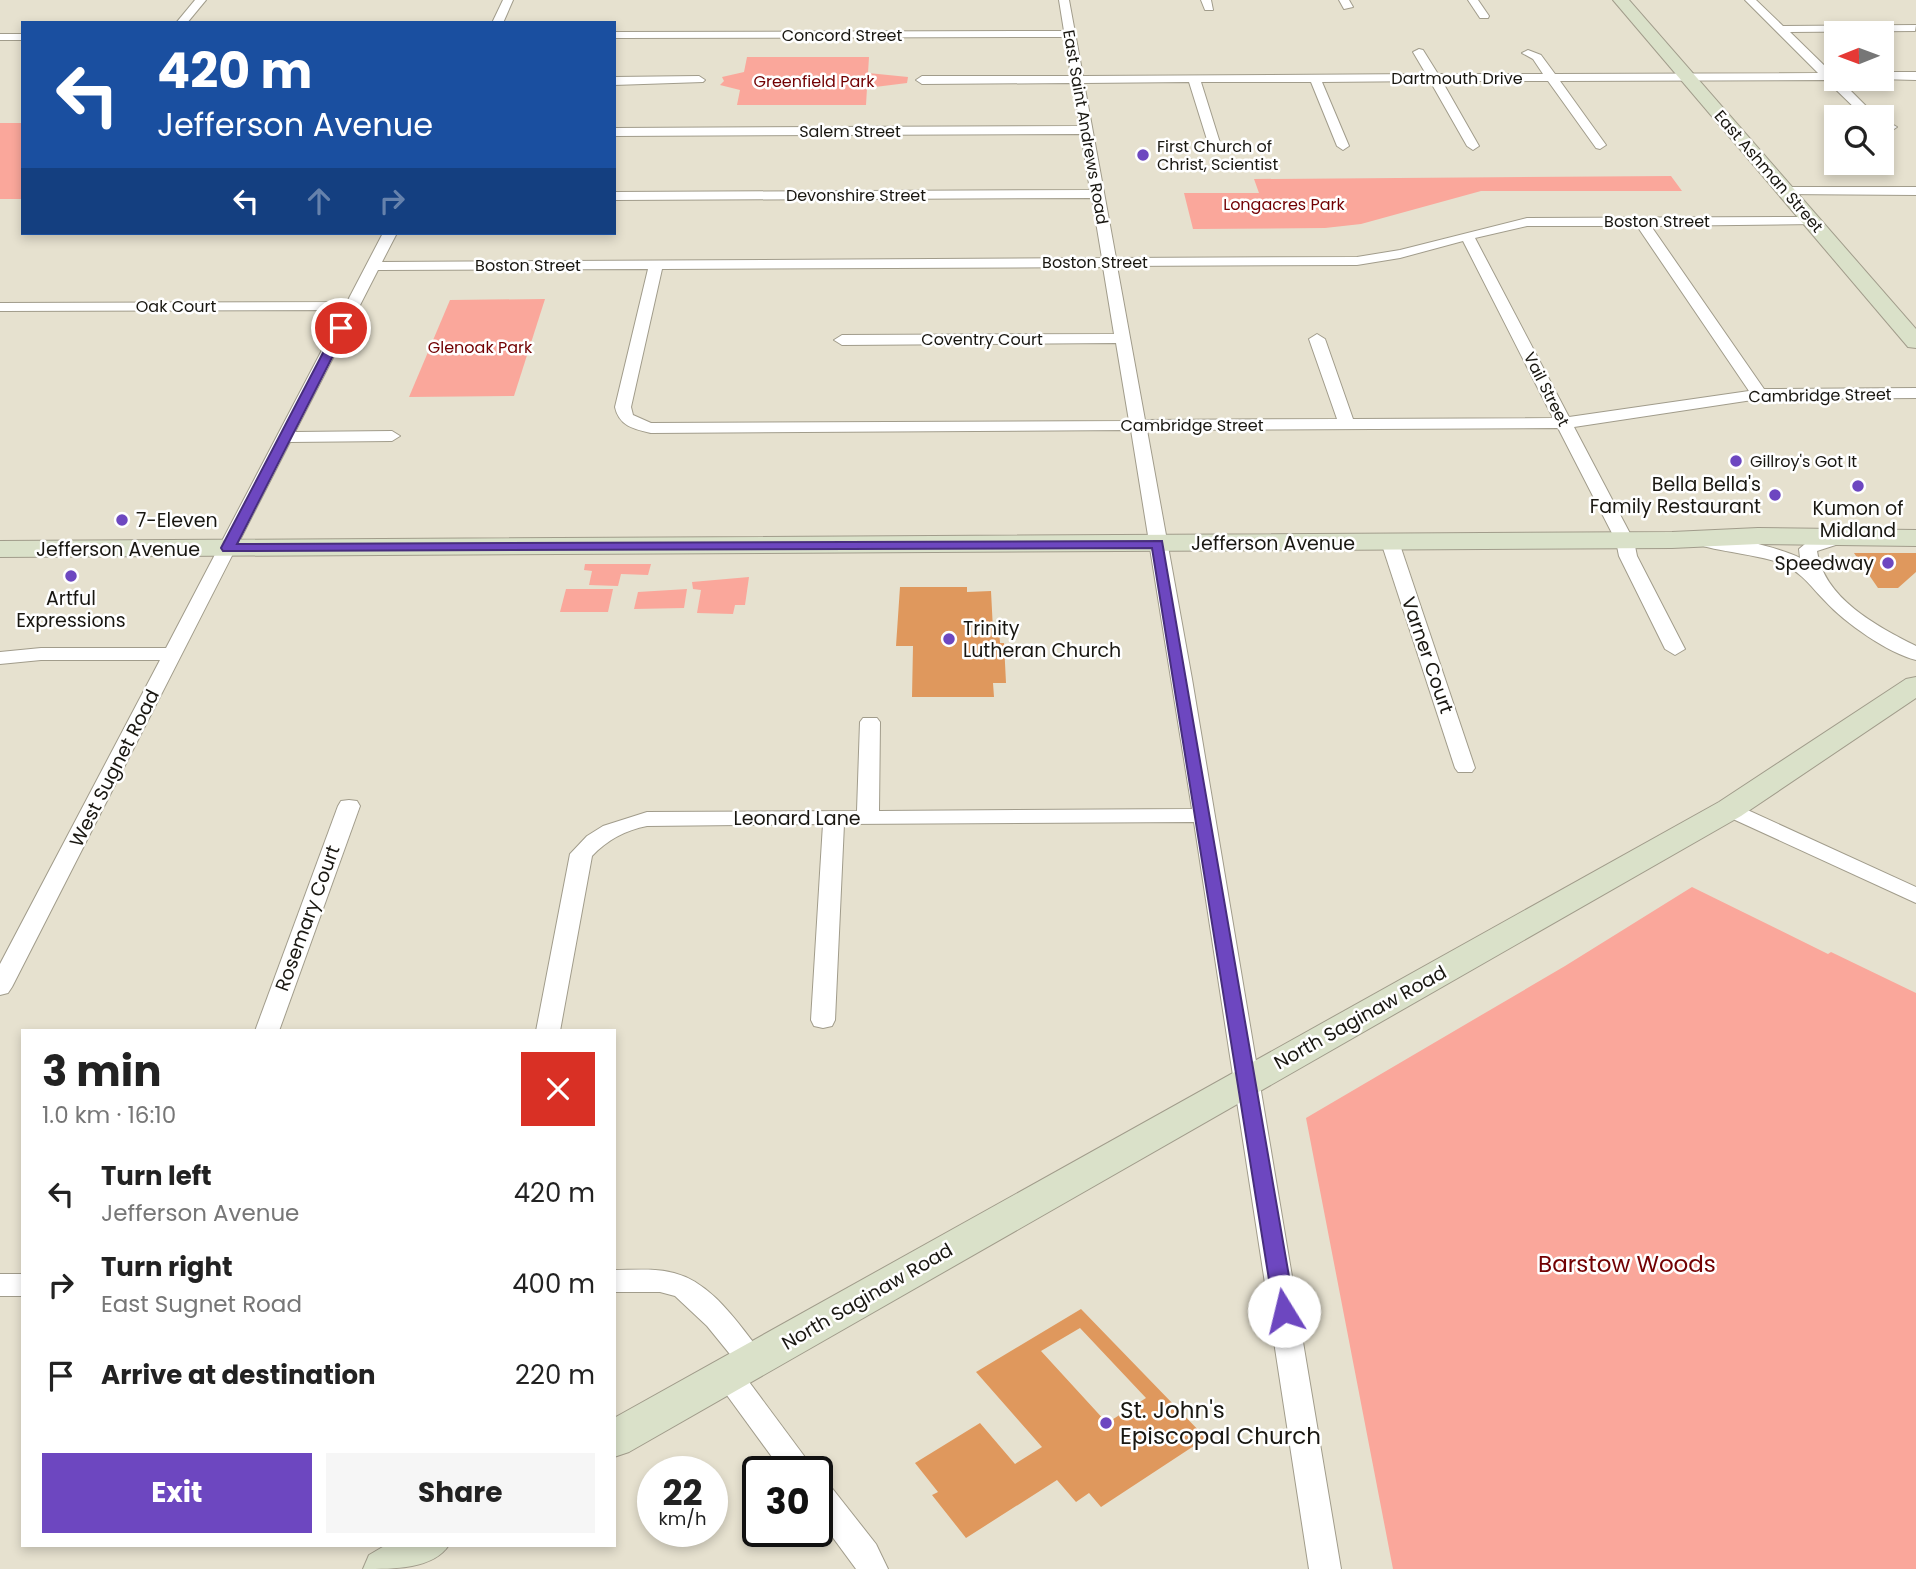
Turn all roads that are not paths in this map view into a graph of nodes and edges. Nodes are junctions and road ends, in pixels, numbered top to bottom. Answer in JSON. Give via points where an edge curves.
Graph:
{"nodes":[{"id":1,"x":201,"y":0,"type":"edge"},
{"id":2,"x":508,"y":0,"type":"edge"},
{"id":3,"x":1064,"y":0,"type":"edge"},
{"id":4,"x":1473,"y":0,"type":"edge"},
{"id":5,"x":1621,"y":0,"type":"edge"},
{"id":6,"x":1750,"y":0,"type":"edge"},
{"id":7,"x":1485,"y":16,"type":"dead end"},
{"id":8,"x":183,"y":21,"type":"edge"},
{"id":9,"x":498,"y":21,"type":"edge"},
{"id":10,"x":1915,"y":28,"type":"edge"},
{"id":11,"x":1780,"y":29,"type":"junction"},
{"id":12,"x":1070,"y":34,"type":"junction"},
{"id":13,"x":616,"y":35,"type":"edge"},
{"id":14,"x":0,"y":37,"type":"edge"},
{"id":15,"x":21,"y":37,"type":"edge"},
{"id":16,"x":1419,"y":52,"type":"dead end"},
{"id":17,"x":1528,"y":53,"type":"dead end"},
{"id":18,"x":1824,"y":69,"type":"edge"},
{"id":19,"x":1824,"y":76,"type":"edge"},
{"id":20,"x":1894,"y":76,"type":"edge"},
{"id":21,"x":1916,"y":76,"type":"edge"},
{"id":22,"x":1687,"y":77,"type":"junction"},
{"id":23,"x":1315,"y":78,"type":"junction"},
{"id":24,"x":1433,"y":78,"type":"junction"},
{"id":25,"x":1552,"y":78,"type":"junction"},
{"id":26,"x":1078,"y":79,"type":"junction"},
{"id":27,"x":1194,"y":79,"type":"junction"},
{"id":28,"x":699,"y":80,"type":"dead end"},
{"id":29,"x":922,"y":80,"type":"dead end"},
{"id":30,"x":616,"y":81,"type":"edge"},
{"id":31,"x":1846,"y":91,"type":"edge"},
{"id":32,"x":1860,"y":105,"type":"edge"},
{"id":33,"x":1087,"y":130,"type":"junction"},
{"id":34,"x":616,"y":132,"type":"edge"},
{"id":35,"x":1600,"y":145,"type":"dead end"},
{"id":36,"x":1215,"y":146,"type":"dead end"},
{"id":37,"x":1343,"y":146,"type":"dead end"},
{"id":38,"x":1473,"y":146,"type":"dead end"},
{"id":39,"x":1786,"y":191,"type":"junction"},
{"id":40,"x":1916,"y":191,"type":"edge"},
{"id":41,"x":1097,"y":194,"type":"junction"},
{"id":42,"x":616,"y":196,"type":"edge"},
{"id":43,"x":1641,"y":221,"type":"junction"},
{"id":44,"x":1811,"y":221,"type":"junction"},
{"id":45,"x":389,"y":235,"type":"edge"},
{"id":46,"x":1468,"y":237,"type":"junction"},
{"id":47,"x":1109,"y":262,"type":"junction"},
{"id":48,"x":373,"y":265,"type":"junction"},
{"id":49,"x":656,"y":265,"type":"junction"},
{"id":50,"x":352,"y":306,"type":"junction"},
{"id":51,"x":0,"y":307,"type":"edge"},
{"id":52,"x":1121,"y":338,"type":"junction"},
{"id":53,"x":1317,"y":339,"type":"dead end"},
{"id":54,"x":842,"y":340,"type":"dead end"},
{"id":55,"x":1916,"y":342,"type":"edge"},
{"id":56,"x":1916,"y":393,"type":"edge"},
{"id":57,"x":1759,"y":394,"type":"junction"},
{"id":58,"x":1347,"y":424,"type":"junction"},
{"id":59,"x":1565,"y":424,"type":"junction"},
{"id":60,"x":1137,"y":425,"type":"junction"},
{"id":61,"x":285,"y":436,"type":"junction"},
{"id":62,"x":392,"y":436,"type":"dead end"},
{"id":63,"x":1843,"y":538,"type":"junction"},
{"id":64,"x":1916,"y":538,"type":"edge"},
{"id":65,"x":1672,"y":540,"type":"junction"},
{"id":66,"x":1625,"y":541,"type":"junction"},
{"id":67,"x":1390,"y":542,"type":"junction"},
{"id":68,"x":1158,"y":544,"type":"junction"},
{"id":69,"x":228,"y":548,"type":"junction"},
{"id":70,"x":0,"y":550,"type":"edge"},
{"id":71,"x":1820,"y":582,"type":"junction"},
{"id":72,"x":1675,"y":649,"type":"dead end"},
{"id":73,"x":173,"y":654,"type":"junction"},
{"id":74,"x":1916,"y":654,"type":"edge"},
{"id":75,"x":0,"y":658,"type":"edge"},
{"id":76,"x":1916,"y":685,"type":"edge"},
{"id":77,"x":870,"y":722,"type":"dead end"},
{"id":78,"x":1465,"y":768,"type":"dead end"},
{"id":79,"x":349,"y":806,"type":"dead end"},
{"id":80,"x":1730,"y":809,"type":"junction"},
{"id":81,"x":1204,"y":815,"type":"junction"},
{"id":82,"x":834,"y":818,"type":"junction"},
{"id":83,"x":868,"y":818,"type":"junction"},
{"id":84,"x":1916,"y":896,"type":"edge"},
{"id":85,"x":0,"y":987,"type":"edge"},
{"id":86,"x":823,"y":1020,"type":"dead end"},
{"id":87,"x":268,"y":1029,"type":"edge"},
{"id":88,"x":548,"y":1029,"type":"edge"},
{"id":89,"x":1248,"y":1080,"type":"junction"},
{"id":90,"x":616,"y":1281,"type":"edge"},
{"id":91,"x":0,"y":1285,"type":"edge"},
{"id":92,"x":21,"y":1285,"type":"edge"},
{"id":93,"x":740,"y":1368,"type":"junction"},
{"id":94,"x":616,"y":1438,"type":"edge"},
{"id":95,"x":792,"y":1456,"type":"edge"},
{"id":96,"x":833,"y":1512,"type":"edge"},
{"id":97,"x":424,"y":1547,"type":"edge"},
{"id":98,"x":385,"y":1569,"type":"edge"},
{"id":99,"x":872,"y":1569,"type":"edge"},
{"id":100,"x":1325,"y":1569,"type":"edge"}],
"edges":[{"from":1,"to":8,"type":"street"},
{"from":2,"to":9,"type":"street"},
{"from":3,"to":12,"type":"street","name":"East Saint Andrews Road"},
{"from":4,"to":7,"type":"street"},
{"from":5,"to":22,"type":"street","name":"East Ashman Street"},
{"from":6,"to":11,"type":"street"},
{"from":10,"to":11,"type":"street"},
{"from":11,"to":18,"type":"street"},
{"from":12,"to":13,"type":"street","name":"Concord Street"},
{"from":12,"to":26,"type":"street","name":"East Saint Andrews Road"},
{"from":14,"to":15,"type":"street"},
{"from":16,"to":24,"type":"street"},
{"from":17,"to":25,"type":"street","via":[[1537,57]]},
{"from":19,"to":22,"type":"street","name":"Dartmouth Drive"},
{"from":20,"to":21,"type":"street"},
{"from":22,"to":25,"type":"street","name":"Dartmouth Drive"},
{"from":22,"to":39,"type":"street","name":"East Ashman Street"},
{"from":23,"to":24,"type":"street","name":"Dartmouth Drive"},
{"from":23,"to":27,"type":"street","name":"Dartmouth Drive"},
{"from":23,"to":37,"type":"street"},
{"from":24,"to":25,"type":"street","name":"Dartmouth Drive"},
{"from":24,"to":38,"type":"street"},
{"from":25,"to":35,"type":"street"},
{"from":26,"to":27,"type":"street","name":"Dartmouth Drive"},
{"from":26,"to":29,"type":"street","name":"Dartmouth Drive"},
{"from":26,"to":33,"type":"street","name":"East Saint Andrews Road"},
{"from":27,"to":36,"type":"street"},
{"from":28,"to":30,"type":"street"},
{"from":31,"to":32,"type":"street"},
{"from":33,"to":34,"type":"street","name":"Salem Street"},
{"from":33,"to":41,"type":"street","name":"East Saint Andrews Road"},
{"from":39,"to":40,"type":"street"},
{"from":39,"to":44,"type":"street","name":"East Ashman Street"},
{"from":41,"to":42,"type":"street","name":"Devonshire Street"},
{"from":41,"to":47,"type":"street","name":"East Saint Andrews Road"},
{"from":43,"to":44,"type":"street","name":"Boston Street"},
{"from":43,"to":46,"type":"street","name":"Boston Street","via":[[1527,222]]},
{"from":43,"to":57,"type":"street"},
{"from":44,"to":55,"type":"street","name":"East Ashman Street"},
{"from":45,"to":48,"type":"street","name":"West Sugnet Road"},
{"from":46,"to":47,"type":"street","name":"Boston Street","via":[[1365,261]]},
{"from":46,"to":59,"type":"street","name":"Vail Street"},
{"from":47,"to":49,"type":"street","name":"Boston Street"},
{"from":47,"to":52,"type":"street","name":"East Saint Andrews Road"},
{"from":48,"to":49,"type":"street","name":"Boston Street"},
{"from":48,"to":50,"type":"street","name":"West Sugnet Road"},
{"from":49,"to":60,"type":"street","name":"Cambridge Street","via":[[623,407],[625,417],[636,424],[652,428]]},
{"from":50,"to":51,"type":"street","name":"Oak Court"},
{"from":50,"to":61,"type":"street","name":"West Sugnet Road"},
{"from":52,"to":54,"type":"street","name":"Coventry Court"},
{"from":52,"to":60,"type":"street","name":"East Saint Andrews Road"},
{"from":53,"to":58,"type":"street"},
{"from":56,"to":57,"type":"street","name":"Cambridge Street"},
{"from":57,"to":59,"type":"street","name":"Cambridge Street"},
{"from":58,"to":59,"type":"street","name":"Cambridge Street"},
{"from":58,"to":60,"type":"street","name":"Cambridge Street"},
{"from":59,"to":66,"type":"street","name":"Vail Street"},
{"from":60,"to":68,"type":"street","name":"East Saint Andrews Road"},
{"from":61,"to":62,"type":"street"},
{"from":61,"to":69,"type":"street","name":"West Sugnet Road"},
{"from":63,"to":64,"type":"street","name":"Jefferson Avenue"},
{"from":63,"to":65,"type":"street","name":"Jefferson Avenue"},
{"from":63,"to":71,"type":"street","via":[[1808,549],[1809,562]]},
{"from":65,"to":66,"type":"street","name":"Jefferson Avenue"},
{"from":65,"to":71,"type":"street","via":[[1774,553],[1798,563]]},
{"from":66,"to":67,"type":"street","name":"Jefferson Avenue"},
{"from":66,"to":72,"type":"street","name":"Vail Street"},
{"from":67,"to":68,"type":"street","name":"Jefferson Avenue"},
{"from":67,"to":78,"type":"street","name":"Varner Court"},
{"from":68,"to":69,"type":"street","name":"Jefferson Avenue"},
{"from":68,"to":81,"type":"street","name":"East Saint Andrews Road"},
{"from":69,"to":70,"type":"street","name":"Jefferson Avenue"},
{"from":69,"to":73,"type":"street","name":"West Sugnet Road"},
{"from":71,"to":74,"type":"street","via":[[1862,624]]},
{"from":73,"to":75,"type":"street"},
{"from":73,"to":85,"type":"street","name":"West Sugnet Road"},
{"from":76,"to":80,"type":"street","name":"North Saginaw Road"},
{"from":77,"to":83,"type":"street"},
{"from":79,"to":87,"type":"street","name":"Rosemary Court"},
{"from":80,"to":84,"type":"street"},
{"from":80,"to":89,"type":"street","name":"North Saginaw Road"},
{"from":81,"to":83,"type":"street","name":"Leonard Lane"},
{"from":81,"to":89,"type":"street","name":"East Saint Andrews Road"},
{"from":82,"to":83,"type":"street","name":"Leonard Lane"},
{"from":82,"to":86,"type":"street"},
{"from":82,"to":88,"type":"street","name":"Leonard Lane","via":[[647,819],[621,825],[593,840],[581,854]]},
{"from":89,"to":93,"type":"street","name":"North Saginaw Road"},
{"from":89,"to":100,"type":"street","name":"East Saint Andrews Road"},
{"from":90,"to":93,"type":"street","via":[[678,1285],[702,1305]]},
{"from":91,"to":92,"type":"street"},
{"from":93,"to":94,"type":"street","name":"North Saginaw Road"},
{"from":93,"to":95,"type":"street"},
{"from":96,"to":99,"type":"street"},
{"from":97,"to":98,"type":"street"}]}
